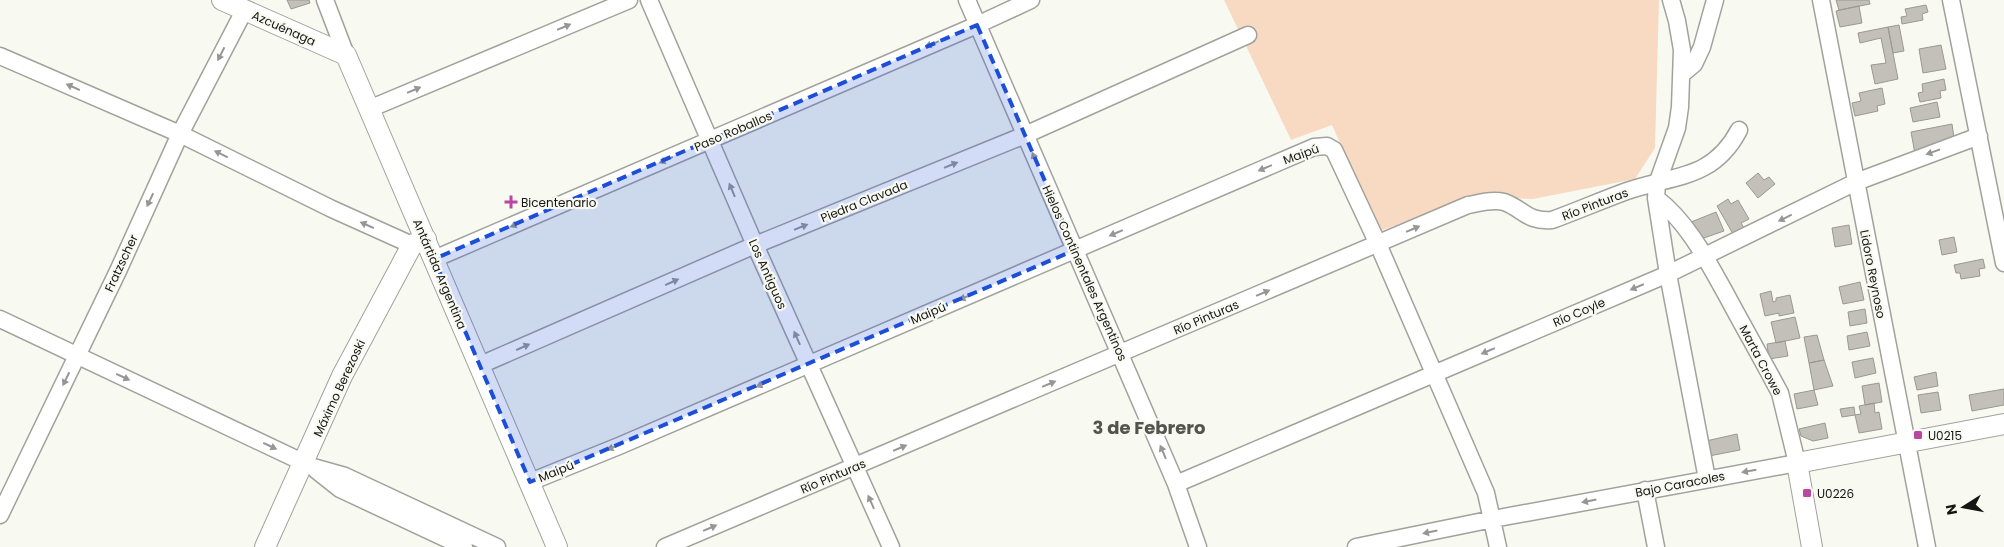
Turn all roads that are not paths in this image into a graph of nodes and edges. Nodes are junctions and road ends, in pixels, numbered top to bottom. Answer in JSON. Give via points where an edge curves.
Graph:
{"nodes":[{"id":1,"x":222,"y":0,"type":"edge"},
{"id":2,"x":325,"y":0,"type":"edge"},
{"id":3,"x":629,"y":0,"type":"edge"},
{"id":4,"x":649,"y":0,"type":"edge"},
{"id":5,"x":967,"y":0,"type":"edge"},
{"id":6,"x":1031,"y":0,"type":"edge"},
{"id":7,"x":1671,"y":0,"type":"edge"},
{"id":8,"x":1715,"y":0,"type":"edge"},
{"id":9,"x":1822,"y":0,"type":"edge"},
{"id":10,"x":1952,"y":0,"type":"edge"},
{"id":11,"x":244,"y":11,"type":"junction"},
{"id":12,"x":977,"y":25,"type":"junction"},
{"id":13,"x":1248,"y":35,"type":"dead end"},
{"id":14,"x":346,"y":55,"type":"junction"},
{"id":15,"x":0,"y":56,"type":"edge"},
{"id":16,"x":1682,"y":74,"type":"junction"},
{"id":17,"x":370,"y":109,"type":"junction"},
{"id":18,"x":1739,"y":130,"type":"dead end"},
{"id":19,"x":180,"y":134,"type":"junction"},
{"id":20,"x":1025,"y":135,"type":"junction"},
{"id":21,"x":1979,"y":136,"type":"junction"},
{"id":22,"x":711,"y":140,"type":"junction"},
{"id":23,"x":1856,"y":182,"type":"junction"},
{"id":24,"x":1657,"y":191,"type":"junction"},
{"id":25,"x":419,"y":242,"type":"junction"},
{"id":26,"x":1378,"y":244,"type":"junction"},
{"id":27,"x":755,"y":245,"type":"junction"},
{"id":28,"x":1074,"y":250,"type":"junction"},
{"id":29,"x":1705,"y":257,"type":"junction"},
{"id":30,"x":434,"y":259,"type":"junction"},
{"id":31,"x":2004,"y":263,"type":"edge"},
{"id":32,"x":1668,"y":274,"type":"junction"},
{"id":33,"x":0,"y":319,"type":"edge"},
{"id":34,"x":1120,"y":354,"type":"junction"},
{"id":35,"x":78,"y":356,"type":"junction"},
{"id":36,"x":808,"y":364,"type":"junction"},
{"id":37,"x":478,"y":366,"type":"junction"},
{"id":38,"x":1435,"y":374,"type":"junction"},
{"id":39,"x":2004,"y":424,"type":"edge"},
{"id":40,"x":1906,"y":443,"type":"junction"},
{"id":41,"x":1797,"y":463,"type":"junction"},
{"id":42,"x":308,"y":464,"type":"junction"},
{"id":43,"x":855,"y":467,"type":"junction"},
{"id":44,"x":1707,"y":479,"type":"junction"},
{"id":45,"x":530,"y":482,"type":"junction"},
{"id":46,"x":1176,"y":484,"type":"junction"},
{"id":47,"x":1645,"y":490,"type":"junction"},
{"id":48,"x":0,"y":515,"type":"edge"},
{"id":49,"x":1493,"y":519,"type":"junction"},
{"id":50,"x":265,"y":547,"type":"edge"},
{"id":51,"x":464,"y":547,"type":"edge"},
{"id":52,"x":497,"y":547,"type":"edge"},
{"id":53,"x":557,"y":547,"type":"edge"},
{"id":54,"x":665,"y":547,"type":"edge"},
{"id":55,"x":891,"y":547,"type":"edge"},
{"id":56,"x":1198,"y":547,"type":"edge"},
{"id":57,"x":1356,"y":547,"type":"edge"},
{"id":58,"x":1498,"y":547,"type":"edge"},
{"id":59,"x":1656,"y":547,"type":"edge"},
{"id":60,"x":1812,"y":547,"type":"edge"},
{"id":61,"x":1927,"y":547,"type":"edge"}],
"edges":[{"from":1,"to":11,"type":"street","name":"Azcuénaga"},
{"from":2,"to":14,"type":"street","name":"Antártida Argentina"},
{"from":17,"to":3,"type":"street","one_way":true},
{"from":4,"to":22,"type":"street","name":"Los Antiguos"},
{"from":5,"to":12,"type":"street","name":"Hielos Continentales Argentinos"},
{"from":6,"to":12,"type":"street","name":"Paso Roballos"},
{"from":7,"to":16,"type":"street","via":[[1682,50]]},
{"from":8,"to":16,"type":"street","via":[[1694,64]]},
{"from":9,"to":23,"type":"street","name":"Lidoro Reynoso"},
{"from":10,"to":21,"type":"street"},
{"from":11,"to":14,"type":"street","name":"Azcuénaga"},
{"from":11,"to":19,"type":"street","name":"Fratzscher","one_way":true},
{"from":12,"to":20,"type":"street","name":"Hielos Continentales Argentinos"},
{"from":12,"to":22,"type":"street","name":"Paso Roballos","one_way":true},
{"from":13,"to":20,"type":"street","name":"Piedra Clavada"},
{"from":14,"to":17,"type":"street","name":"Antártida Argentina"},
{"from":19,"to":15,"type":"street","one_way":true},
{"from":16,"to":24,"type":"street","via":[[1677,128]]},
{"from":17,"to":25,"type":"street","name":"Antártida Argentina"},
{"from":18,"to":24,"type":"street","name":"Río Pinturas","via":[[1726,152]]},
{"from":25,"to":19,"type":"street","one_way":true,"via":[[332,209]]},
{"from":19,"to":35,"type":"street","name":"Fratzscher","one_way":true},
{"from":27,"to":20,"type":"street","name":"Piedra Clavada","one_way":true},
{"from":28,"to":20,"type":"street","name":"Hielos Continentales Argentinos","one_way":true},
{"from":21,"to":23,"type":"street","name":"Río Coyle","one_way":true},
{"from":21,"to":31,"type":"street"},
{"from":27,"to":22,"type":"street","name":"Los Antiguos","one_way":true},
{"from":22,"to":30,"type":"street","name":"Paso Roballos","one_way":true},
{"from":23,"to":29,"type":"street","name":"Río Coyle","one_way":true},
{"from":23,"to":40,"type":"street","name":"Lidoro Reynoso"},
{"from":26,"to":24,"type":"street","name":"Río Pinturas","one_way":true,"via":[[1468,205],[1489,201],[1504,202],[1540,221],[1552,220],[1629,190]]},
{"from":24,"to":29,"type":"street","name":"Marta Crowe"},
{"from":24,"to":32,"type":"street"},
{"from":25,"to":30,"type":"street","name":"Antártida Argentina"},
{"from":25,"to":42,"type":"street","name":"Máximo Berezoski","via":[[342,376]]},
{"from":26,"to":28,"type":"street","name":"Maipú","one_way":true,"via":[[1334,150],[1327,146],[1314,147]]},
{"from":34,"to":26,"type":"street","name":"Río Pinturas","one_way":true},
{"from":26,"to":38,"type":"street"},
{"from":36,"to":27,"type":"street","name":"Los Antiguos","one_way":true},
{"from":37,"to":27,"type":"street","name":"Piedra Clavada","one_way":true},
{"from":28,"to":34,"type":"street","name":"Hielos Continentales Argentinos"},
{"from":28,"to":36,"type":"street","name":"Maipú","one_way":true},
{"from":29,"to":32,"type":"street","name":"Río Coyle"},
{"from":29,"to":41,"type":"street","name":"Marta Crowe","via":[[1780,394]]},
{"from":30,"to":37,"type":"street","name":"Antártida Argentina"},
{"from":32,"to":38,"type":"street","name":"Río Coyle","one_way":true},
{"from":32,"to":44,"type":"street"},
{"from":33,"to":35,"type":"street"},
{"from":43,"to":34,"type":"street","name":"Río Pinturas","one_way":true},
{"from":46,"to":34,"type":"street","name":"Hielos Continentales Argentinos","one_way":true},
{"from":35,"to":42,"type":"street","one_way":true},
{"from":35,"to":48,"type":"street","name":"Fratzscher","one_way":true},
{"from":36,"to":43,"type":"street","name":"Los Antiguos"},
{"from":36,"to":45,"type":"street","name":"Maipú","one_way":true},
{"from":37,"to":45,"type":"street","name":"Antártida Argentina"},
{"from":38,"to":46,"type":"street","name":"Río Coyle"},
{"from":38,"to":49,"type":"street","via":[[1486,493]]},
{"from":39,"to":40,"type":"street","name":"Bajo Caracoles"},
{"from":40,"to":41,"type":"street","name":"Bajo Caracoles"},
{"from":40,"to":61,"type":"street","name":"Lidoro Reynoso"},
{"from":41,"to":44,"type":"street","name":"Bajo Caracoles","one_way":true},
{"from":41,"to":60,"type":"street","name":"Marta Crowe"},
{"from":42,"to":50,"type":"street","name":"Máximo Berezoski"},
{"from":42,"to":51,"type":"street","via":[[340,489]]},
{"from":42,"to":52,"type":"street","via":[[345,476]]},
{"from":54,"to":43,"type":"street","name":"Río Pinturas","one_way":true},
{"from":55,"to":43,"type":"street","name":"Los Antiguos","one_way":true},
{"from":44,"to":47,"type":"street","name":"Bajo Caracoles"},
{"from":45,"to":53,"type":"street","name":"Antártida Argentina"},
{"from":46,"to":56,"type":"street","name":"Hielos Continentales Argentinos"},
{"from":47,"to":49,"type":"street","name":"Bajo Caracoles","one_way":true},
{"from":47,"to":59,"type":"street"},
{"from":49,"to":57,"type":"street","name":"Bajo Caracoles","one_way":true},
{"from":49,"to":58,"type":"street"}]}
